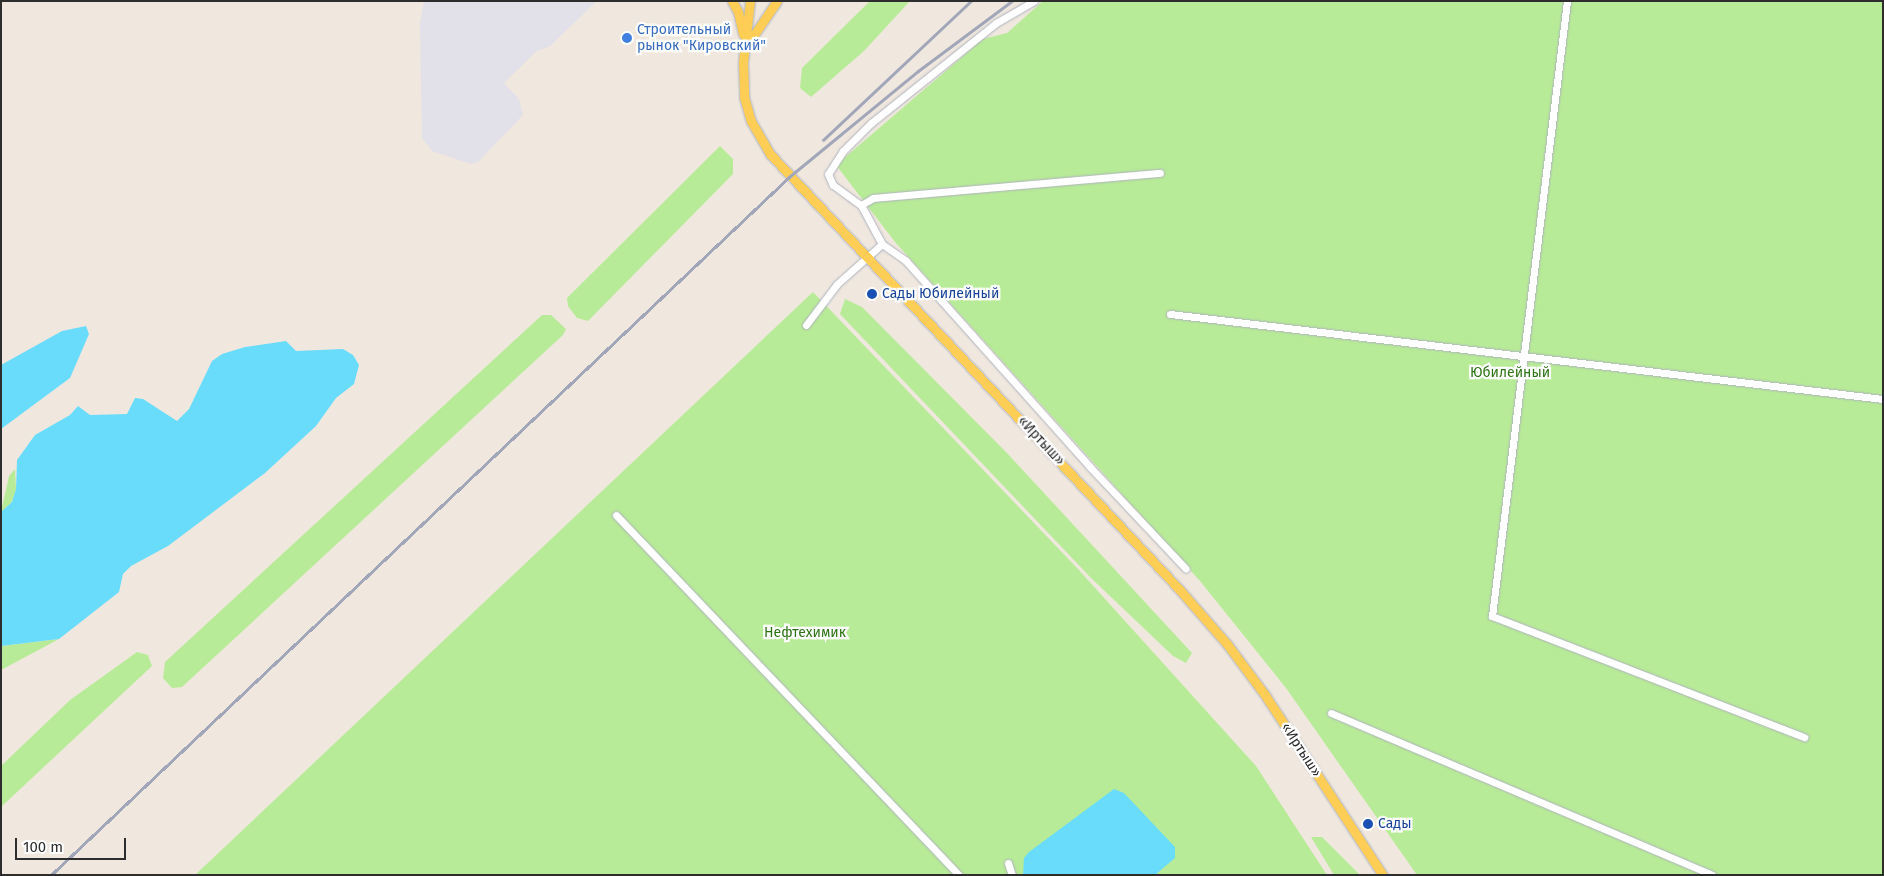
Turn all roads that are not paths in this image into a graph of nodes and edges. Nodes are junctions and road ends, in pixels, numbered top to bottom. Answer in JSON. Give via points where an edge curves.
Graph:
{"nodes":[{"id":1,"x":732,"y":1,"type":"edge"},
{"id":2,"x":750,"y":1,"type":"edge"},
{"id":3,"x":777,"y":1,"type":"edge"},
{"id":4,"x":1034,"y":1,"type":"edge"},
{"id":5,"x":1567,"y":1,"type":"edge"},
{"id":6,"x":744,"y":52,"type":"junction"},
{"id":7,"x":1160,"y":173,"type":"dead end"},
{"id":8,"x":861,"y":205,"type":"junction"},
{"id":9,"x":882,"y":244,"type":"junction"},
{"id":10,"x":866,"y":258,"type":"junction"},
{"id":11,"x":1170,"y":314,"type":"dead end"},
{"id":12,"x":806,"y":325,"type":"dead end"},
{"id":13,"x":1522,"y":356,"type":"junction"},
{"id":14,"x":1883,"y":399,"type":"edge"},
{"id":15,"x":616,"y":515,"type":"dead end"},
{"id":16,"x":1186,"y":570,"type":"dead end"},
{"id":17,"x":1331,"y":712,"type":"dead end"},
{"id":18,"x":1804,"y":737,"type":"dead end"},
{"id":19,"x":1008,"y":863,"type":"dead end"},
{"id":20,"x":958,"y":875,"type":"edge"},
{"id":21,"x":1012,"y":875,"type":"edge"},
{"id":22,"x":1383,"y":875,"type":"edge"},
{"id":23,"x":1712,"y":875,"type":"edge"}],
"edges":[{"from":1,"to":6,"type":"main road","via":[[743,28]]},
{"from":2,"to":6,"type":"main road","name":"«Иртыш»"},
{"from":3,"to":6,"type":"main road"},
{"from":4,"to":8,"type":"street","via":[[996,23],[915,86],[843,151],[828,174],[834,185]]},
{"from":5,"to":13,"type":"street"},
{"from":6,"to":10,"type":"main road","name":"«Иртыш»","via":[[744,96],[762,143]]},
{"from":7,"to":8,"type":"street","via":[[872,198]]},
{"from":8,"to":9,"type":"street"},
{"from":9,"to":10,"type":"street"},
{"from":9,"to":16,"type":"street","via":[[906,260]]},
{"from":10,"to":12,"type":"street","via":[[837,284]]},
{"from":10,"to":22,"type":"main road","name":"«Иртыш»","via":[[1179,589],[1227,644],[1265,695]]},
{"from":11,"to":13,"type":"street"},
{"from":13,"to":14,"type":"street"},
{"from":13,"to":18,"type":"street","via":[[1494,617]]},
{"from":15,"to":20,"type":"street"},
{"from":17,"to":23,"type":"street"},
{"from":19,"to":21,"type":"street"}]}
